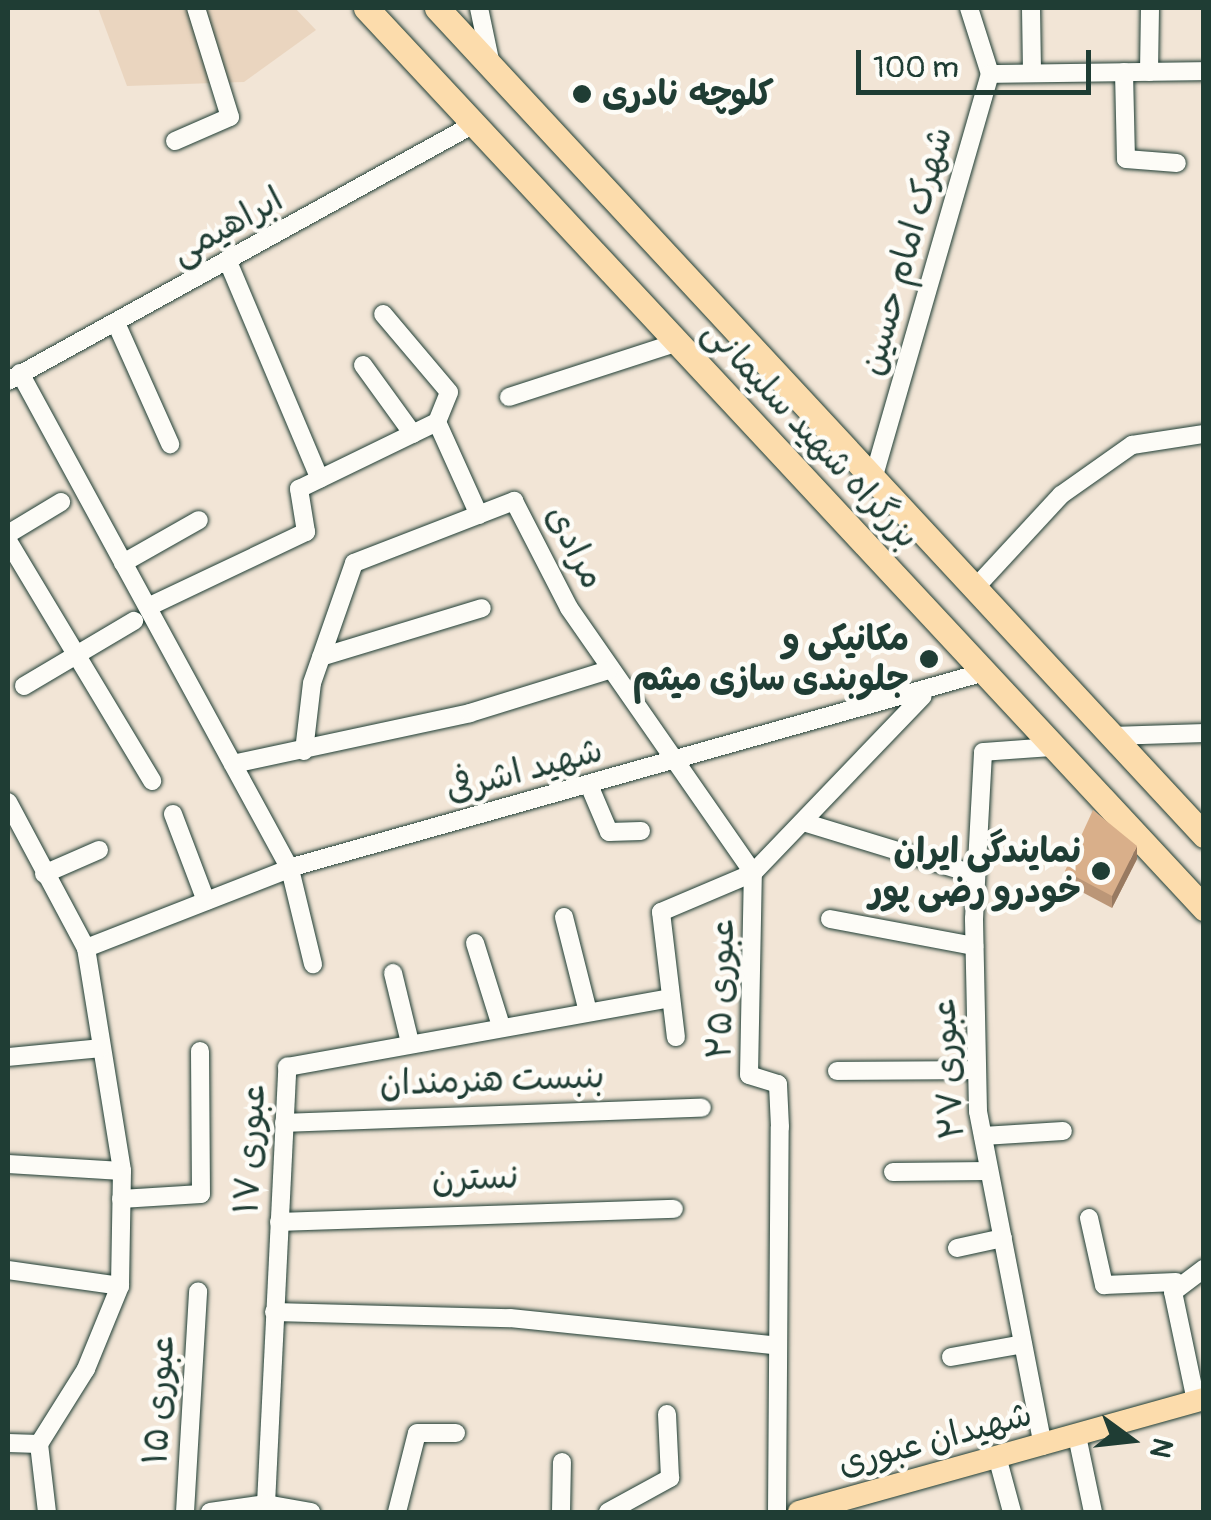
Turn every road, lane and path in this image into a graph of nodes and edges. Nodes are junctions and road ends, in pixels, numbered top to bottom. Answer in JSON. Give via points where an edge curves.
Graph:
{"nodes":[{"id":1,"x":196,"y":8,"type":"edge"},
{"id":2,"x":351,"y":8,"type":"edge"},
{"id":3,"x":437,"y":8,"type":"edge"},
{"id":4,"x":479,"y":8,"type":"edge"},
{"id":5,"x":969,"y":8,"type":"edge"},
{"id":6,"x":1030,"y":8,"type":"edge"},
{"id":7,"x":1150,"y":8,"type":"edge"},
{"id":8,"x":373,"y":14,"type":"edge"},
{"id":9,"x":494,"y":69,"type":"junction"},
{"id":10,"x":1204,"y":71,"type":"edge"},
{"id":11,"x":1124,"y":72,"type":"junction"},
{"id":12,"x":1149,"y":72,"type":"junction"},
{"id":13,"x":990,"y":74,"type":"junction"},
{"id":14,"x":1032,"y":74,"type":"junction"},
{"id":15,"x":474,"y":124,"type":"junction"},
{"id":16,"x":176,"y":141,"type":"dead end"},
{"id":17,"x":1177,"y":163,"type":"dead end"},
{"id":18,"x":230,"y":264,"type":"junction"},
{"id":19,"x":383,"y":314,"type":"dead end"},
{"id":20,"x":116,"y":323,"type":"junction"},
{"id":21,"x":678,"y":342,"type":"junction"},
{"id":22,"x":363,"y":366,"type":"dead end"},
{"id":23,"x":14,"y":377,"type":"edge"},
{"id":24,"x":509,"y":397,"type":"dead end"},
{"id":25,"x":437,"y":422,"type":"junction"},
{"id":26,"x":413,"y":434,"type":"junction"},
{"id":27,"x":1204,"y":434,"type":"edge"},
{"id":28,"x":170,"y":444,"type":"dead end"},
{"id":29,"x":873,"y":478,"type":"junction"},
{"id":30,"x":320,"y":479,"type":"junction"},
{"id":31,"x":61,"y":502,"type":"dead end"},
{"id":32,"x":479,"y":515,"type":"junction"},
{"id":33,"x":199,"y":520,"type":"dead end"},
{"id":34,"x":8,"y":537,"type":"edge"},
{"id":35,"x":124,"y":563,"type":"junction"},
{"id":36,"x":975,"y":588,"type":"junction"},
{"id":37,"x":148,"y":607,"type":"junction"},
{"id":38,"x":482,"y":608,"type":"dead end"},
{"id":39,"x":134,"y":622,"type":"dead end"},
{"id":40,"x":78,"y":655,"type":"junction"},
{"id":41,"x":321,"y":657,"type":"junction"},
{"id":42,"x":609,"y":670,"type":"junction"},
{"id":43,"x":984,"y":672,"type":"junction"},
{"id":44,"x":24,"y":686,"type":"dead end"},
{"id":45,"x":923,"y":695,"type":"junction"},
{"id":46,"x":1204,"y":733,"type":"edge"},
{"id":47,"x":1112,"y":736,"type":"junction"},
{"id":48,"x":1054,"y":747,"type":"junction"},
{"id":49,"x":304,"y":751,"type":"junction"},
{"id":50,"x":681,"y":760,"type":"junction"},
{"id":51,"x":233,"y":764,"type":"junction"},
{"id":52,"x":152,"y":781,"type":"dead end"},
{"id":53,"x":589,"y":785,"type":"junction"},
{"id":54,"x":8,"y":802,"type":"edge"},
{"id":55,"x":173,"y":814,"type":"dead end"},
{"id":56,"x":803,"y":822,"type":"junction"},
{"id":57,"x":641,"y":831,"type":"dead end"},
{"id":58,"x":1204,"y":835,"type":"edge"},
{"id":59,"x":16,"y":840,"type":"edge"},
{"id":60,"x":99,"y":850,"type":"dead end"},
{"id":61,"x":290,"y":868,"type":"junction"},
{"id":62,"x":753,"y":873,"type":"junction"},
{"id":63,"x":44,"y":874,"type":"junction"},
{"id":64,"x":976,"y":876,"type":"junction"},
{"id":65,"x":206,"y":902,"type":"junction"},
{"id":66,"x":1204,"y":908,"type":"edge"},
{"id":67,"x":564,"y":918,"type":"dead end"},
{"id":68,"x":830,"y":919,"type":"dead end"},
{"id":69,"x":476,"y":943,"type":"dead end"},
{"id":70,"x":974,"y":946,"type":"junction"},
{"id":71,"x":86,"y":948,"type":"junction"},
{"id":72,"x":313,"y":964,"type":"dead end"},
{"id":73,"x":394,"y":973,"type":"dead end"},
{"id":74,"x":671,"y":998,"type":"junction"},
{"id":75,"x":588,"y":1012,"type":"junction"},
{"id":76,"x":501,"y":1026,"type":"junction"},
{"id":77,"x":676,"y":1037,"type":"dead end"},
{"id":78,"x":410,"y":1043,"type":"junction"},
{"id":79,"x":101,"y":1048,"type":"junction"},
{"id":80,"x":200,"y":1052,"type":"dead end"},
{"id":81,"x":8,"y":1056,"type":"edge"},
{"id":82,"x":977,"y":1070,"type":"junction"},
{"id":83,"x":837,"y":1071,"type":"dead end"},
{"id":84,"x":702,"y":1108,"type":"dead end"},
{"id":85,"x":284,"y":1123,"type":"junction"},
{"id":86,"x":1063,"y":1131,"type":"dead end"},
{"id":87,"x":982,"y":1136,"type":"junction"},
{"id":88,"x":8,"y":1164,"type":"edge"},
{"id":89,"x":990,"y":1171,"type":"junction"},
{"id":90,"x":122,"y":1172,"type":"junction"},
{"id":91,"x":894,"y":1172,"type":"dead end"},
{"id":92,"x":121,"y":1199,"type":"junction"},
{"id":93,"x":674,"y":1209,"type":"dead end"},
{"id":94,"x":1090,"y":1218,"type":"dead end"},
{"id":95,"x":279,"y":1222,"type":"junction"},
{"id":96,"x":1002,"y":1238,"type":"junction"},
{"id":97,"x":957,"y":1248,"type":"dead end"},
{"id":98,"x":1204,"y":1269,"type":"edge"},
{"id":99,"x":8,"y":1270,"type":"edge"},
{"id":100,"x":1176,"y":1282,"type":"junction"},
{"id":101,"x":120,"y":1286,"type":"junction"},
{"id":102,"x":198,"y":1291,"type":"dead end"},
{"id":103,"x":274,"y":1312,"type":"junction"},
{"id":104,"x":1023,"y":1344,"type":"junction"},
{"id":105,"x":773,"y":1345,"type":"junction"},
{"id":106,"x":950,"y":1358,"type":"dead end"},
{"id":107,"x":1200,"y":1400,"type":"edge"},
{"id":108,"x":667,"y":1414,"type":"dead end"},
{"id":109,"x":456,"y":1434,"type":"dead end"},
{"id":110,"x":1076,"y":1436,"type":"junction"},
{"id":111,"x":8,"y":1443,"type":"edge"},
{"id":112,"x":39,"y":1444,"type":"junction"},
{"id":113,"x":1043,"y":1446,"type":"junction"},
{"id":114,"x":998,"y":1460,"type":"junction"},
{"id":115,"x":562,"y":1462,"type":"dead end"},
{"id":116,"x":266,"y":1504,"type":"junction"},
{"id":117,"x":842,"y":1507,"type":"edge"},
{"id":118,"x":46,"y":1512,"type":"edge"},
{"id":119,"x":184,"y":1512,"type":"edge"},
{"id":120,"x":210,"y":1512,"type":"edge"},
{"id":121,"x":311,"y":1512,"type":"edge"},
{"id":122,"x":397,"y":1512,"type":"edge"},
{"id":123,"x":562,"y":1512,"type":"edge"},
{"id":124,"x":608,"y":1512,"type":"edge"},
{"id":125,"x":777,"y":1512,"type":"edge"},
{"id":126,"x":799,"y":1512,"type":"edge"},
{"id":127,"x":1012,"y":1512,"type":"edge"},
{"id":128,"x":1093,"y":1512,"type":"edge"}],
"edges":[{"from":1,"to":16,"type":"street","via":[[230,116]]},
{"from":2,"to":8,"type":"main road"},
{"from":3,"to":9,"type":"highway","name":"بزرگراه شهید سلیمانی"},
{"from":4,"to":9,"type":"street"},
{"from":5,"to":13,"type":"street"},
{"from":6,"to":14,"type":"street"},
{"from":7,"to":12,"type":"street"},
{"from":8,"to":15,"type":"highway","name":"بزرگراه شهید سلیمانی"},
{"from":9,"to":29,"type":"highway","name":"بزرگراه شهید سلیمانی"},
{"from":10,"to":12,"type":"street"},
{"from":11,"to":12,"type":"street"},
{"from":11,"to":14,"type":"street"},
{"from":11,"to":17,"type":"street","via":[[1126,159]]},
{"from":13,"to":14,"type":"street"},
{"from":13,"to":29,"type":"street","name":"شهرک امام حسین"},
{"from":15,"to":18,"type":"street","name":"ابراهیمی"},
{"from":15,"to":21,"type":"highway","name":"بزرگراه شهید سلیمانی"},
{"from":18,"to":20,"type":"street","name":"ابراهیمی"},
{"from":18,"to":30,"type":"street"},
{"from":19,"to":25,"type":"street","via":[[449,392]]},
{"from":20,"to":23,"type":"street","name":"ابراهیمی"},
{"from":20,"to":28,"type":"street"},
{"from":21,"to":24,"type":"street"},
{"from":21,"to":43,"type":"highway","name":"بزرگراه شهید سلیمانی"},
{"from":22,"to":26,"type":"street"},
{"from":23,"to":35,"type":"street"},
{"from":25,"to":26,"type":"street"},
{"from":25,"to":32,"type":"street"},
{"from":26,"to":30,"type":"street"},
{"from":27,"to":36,"type":"street","via":[[1132,445],[1061,495]]},
{"from":29,"to":36,"type":"highway","name":"بزرگراه شهید سلیمانی"},
{"from":30,"to":37,"type":"street","via":[[300,488],[306,532]]},
{"from":31,"to":34,"type":"street"},
{"from":32,"to":41,"type":"street","name":"مرادی","via":[[354,563]]},
{"from":32,"to":42,"type":"street","name":"مرادی","via":[[514,501]]},
{"from":33,"to":35,"type":"street"},
{"from":34,"to":40,"type":"street"},
{"from":35,"to":37,"type":"street"},
{"from":36,"to":47,"type":"highway","name":"بزرگراه شهید سلیمانی"},
{"from":37,"to":51,"type":"street"},
{"from":38,"to":41,"type":"street"},
{"from":39,"to":40,"type":"street"},
{"from":40,"to":44,"type":"street"},
{"from":40,"to":52,"type":"street"},
{"from":41,"to":49,"type":"street"},
{"from":42,"to":49,"type":"street"},
{"from":42,"to":50,"type":"street","name":"مرادی"},
{"from":43,"to":45,"type":"street","name":"شهید اشرفی"},
{"from":43,"to":48,"type":"highway","name":"بزرگراه شهید سلیمانی"},
{"from":45,"to":50,"type":"street","name":"شهید اشرفی"},
{"from":45,"to":56,"type":"street","name":"عبوری ۲۵"},
{"from":46,"to":47,"type":"street"},
{"from":47,"to":58,"type":"highway","name":"بزرگراه شهید سلیمانی"},
{"from":48,"to":64,"type":"street","name":"عبوری ۲۷","via":[[983,752]]},
{"from":48,"to":66,"type":"highway","name":"بزرگراه شهید سلیمانی"},
{"from":49,"to":51,"type":"street"},
{"from":50,"to":53,"type":"street","name":"شهید اشرفی"},
{"from":50,"to":62,"type":"street","name":"مرادی"},
{"from":51,"to":61,"type":"street"},
{"from":53,"to":57,"type":"street","via":[[610,832]]},
{"from":53,"to":61,"type":"street","name":"شهید اشرفی"},
{"from":54,"to":59,"type":"street"},
{"from":55,"to":65,"type":"street"},
{"from":56,"to":62,"type":"street","name":"عبوری ۲۵"},
{"from":56,"to":64,"type":"street"},
{"from":59,"to":63,"type":"street"},
{"from":60,"to":63,"type":"street"},
{"from":61,"to":65,"type":"street","name":"شهید اشرفی"},
{"from":61,"to":72,"type":"street"},
{"from":62,"to":74,"type":"street","via":[[661,912]]},
{"from":62,"to":105,"type":"street","name":"عبوری ۲۵","via":[[749,1075],[778,1084],[780,1127]]},
{"from":63,"to":71,"type":"street"},
{"from":64,"to":70,"type":"street","name":"عبوری ۲۷"},
{"from":65,"to":71,"type":"street","name":"شهید اشرفی"},
{"from":67,"to":75,"type":"street"},
{"from":68,"to":70,"type":"street"},
{"from":69,"to":76,"type":"street"},
{"from":70,"to":82,"type":"street","name":"عبوری ۲۷"},
{"from":71,"to":79,"type":"street"},
{"from":73,"to":78,"type":"street"},
{"from":74,"to":75,"type":"street","name":"عبوری ۱۷"},
{"from":74,"to":77,"type":"street"},
{"from":75,"to":76,"type":"street","name":"عبوری ۱۷"},
{"from":76,"to":78,"type":"street","name":"عبوری ۱۷"},
{"from":78,"to":85,"type":"street","name":"عبوری ۱۷","via":[[287,1067]]},
{"from":79,"to":81,"type":"street"},
{"from":79,"to":90,"type":"street"},
{"from":80,"to":92,"type":"street","via":[[201,1194]]},
{"from":82,"to":83,"type":"street"},
{"from":82,"to":87,"type":"street","name":"عبوری ۲۷"},
{"from":84,"to":85,"type":"street","name":"بنبست هنرمندان"},
{"from":85,"to":95,"type":"street","name":"عبوری ۱۷"},
{"from":86,"to":87,"type":"street"},
{"from":87,"to":89,"type":"street","name":"عبوری ۲۷"},
{"from":88,"to":90,"type":"street"},
{"from":89,"to":91,"type":"street"},
{"from":89,"to":96,"type":"street","name":"عبوری ۲۷"},
{"from":90,"to":92,"type":"street"},
{"from":92,"to":101,"type":"street"},
{"from":93,"to":95,"type":"street","name":"نسترن"},
{"from":94,"to":100,"type":"street","via":[[1104,1285]]},
{"from":95,"to":103,"type":"street","name":"عبوری ۱۷"},
{"from":96,"to":97,"type":"street"},
{"from":96,"to":104,"type":"street","name":"عبوری ۲۷"},
{"from":98,"to":100,"type":"street"},
{"from":99,"to":101,"type":"street"},
{"from":100,"to":107,"type":"street"},
{"from":101,"to":112,"type":"street","via":[[86,1369]]},
{"from":102,"to":119,"type":"street","name":"عبوری ۱۵"},
{"from":103,"to":105,"type":"street","via":[[510,1318]]},
{"from":103,"to":116,"type":"street","name":"عبوری ۱۷"},
{"from":104,"to":106,"type":"street"},
{"from":104,"to":113,"type":"street","name":"عبوری ۲۷"},
{"from":105,"to":125,"type":"street","name":"عبوری ۲۵"},
{"from":107,"to":110,"type":"main road","name":"شهیدان عبوری"},
{"from":108,"to":124,"type":"street","via":[[670,1478]]},
{"from":109,"to":122,"type":"street","via":[[417,1434]]},
{"from":110,"to":113,"type":"main road","name":"شهیدان عبوری"},
{"from":110,"to":128,"type":"street"},
{"from":111,"to":112,"type":"street"},
{"from":112,"to":118,"type":"street"},
{"from":113,"to":114,"type":"main road","name":"شهیدان عبوری"},
{"from":114,"to":117,"type":"main road","name":"شهیدان عبوری"},
{"from":114,"to":127,"type":"street"},
{"from":115,"to":123,"type":"street"},
{"from":116,"to":120,"type":"street"},
{"from":116,"to":121,"type":"street"},
{"from":117,"to":126,"type":"main road","name":"شهیدان عبوری"}]}
